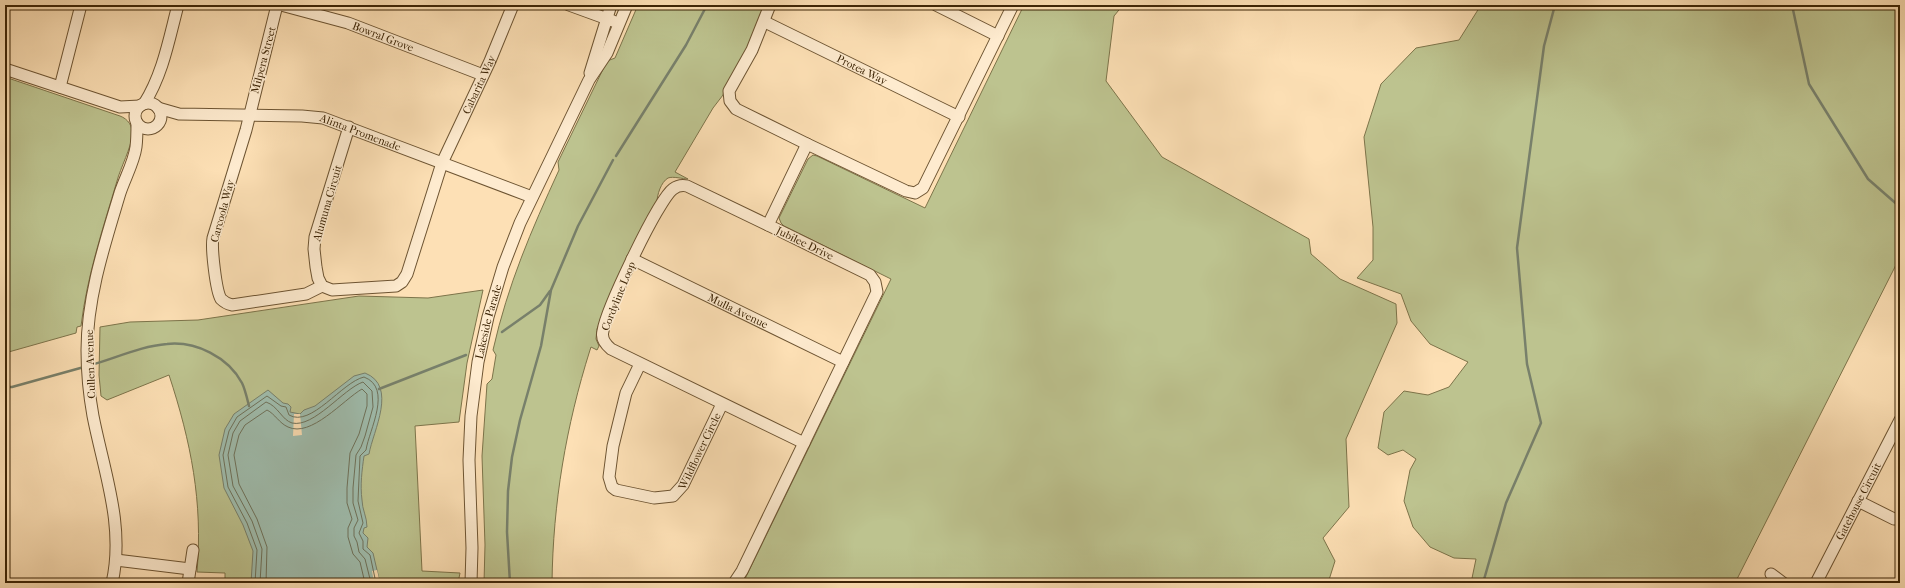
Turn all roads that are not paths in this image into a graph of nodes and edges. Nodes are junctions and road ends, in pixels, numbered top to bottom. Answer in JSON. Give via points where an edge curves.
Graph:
{"nodes":[{"id":1,"x":178,"y":5,"type":"edge"},
{"id":2,"x":277,"y":5,"type":"edge"},
{"id":3,"x":281,"y":5,"type":"edge"},
{"id":4,"x":513,"y":5,"type":"edge"},
{"id":5,"x":569,"y":5,"type":"edge"},
{"id":6,"x":612,"y":5,"type":"edge"},
{"id":7,"x":627,"y":5,"type":"edge"},
{"id":8,"x":770,"y":5,"type":"edge"},
{"id":9,"x":936,"y":5,"type":"edge"},
{"id":10,"x":1013,"y":5,"type":"edge"},
{"id":11,"x":80,"y":6,"type":"edge"},
{"id":12,"x":607,"y":19,"type":"junction"},
{"id":13,"x":765,"y":22,"type":"junction"},
{"id":14,"x":620,"y":23,"type":"junction"},
{"id":15,"x":998,"y":36,"type":"junction"},
{"id":16,"x":5,"y":69,"type":"edge"},
{"id":17,"x":483,"y":75,"type":"junction"},
{"id":18,"x":589,"y":80,"type":"junction"},
{"id":19,"x":60,"y":87,"type":"junction"},
{"id":20,"x":149,"y":106,"type":"junction"},
{"id":21,"x":120,"y":107,"type":"junction"},
{"id":22,"x":179,"y":114,"type":"junction"},
{"id":23,"x":249,"y":115,"type":"junction"},
{"id":24,"x":959,"y":117,"type":"junction"},
{"id":25,"x":136,"y":121,"type":"junction"},
{"id":26,"x":156,"y":126,"type":"junction"},
{"id":27,"x":349,"y":127,"type":"junction"},
{"id":28,"x":807,"y":144,"type":"junction"},
{"id":29,"x":136,"y":148,"type":"junction"},
{"id":30,"x":442,"y":163,"type":"junction"},
{"id":31,"x":532,"y":197,"type":"junction"},
{"id":32,"x":768,"y":225,"type":"junction"},
{"id":33,"x":632,"y":259,"type":"junction"},
{"id":34,"x":322,"y":286,"type":"junction"},
{"id":35,"x":844,"y":362,"type":"junction"},
{"id":36,"x":640,"y":364,"type":"junction"},
{"id":37,"x":722,"y":404,"type":"junction"},
{"id":38,"x":1900,"y":420,"type":"edge"},
{"id":39,"x":804,"y":443,"type":"junction"},
{"id":40,"x":1858,"y":501,"type":"junction"},
{"id":41,"x":1894,"y":519,"type":"dead end"},
{"id":42,"x":193,"y":550,"type":"dead end"},
{"id":43,"x":116,"y":560,"type":"junction"},
{"id":44,"x":190,"y":569,"type":"junction"},
{"id":45,"x":1771,"y":574,"type":"dead end"},
{"id":46,"x":112,"y":583,"type":"edge"},
{"id":47,"x":188,"y":583,"type":"edge"},
{"id":48,"x":471,"y":583,"type":"edge"},
{"id":49,"x":734,"y":583,"type":"edge"},
{"id":50,"x":1784,"y":583,"type":"edge"},
{"id":51,"x":1816,"y":583,"type":"edge"}],
"edges":[{"from":1,"to":20,"type":"street"},
{"from":2,"to":23,"type":"street","name":"Milpera Street"},
{"from":3,"to":17,"type":"street","name":"Bowral Grove","via":[[354,25]]},
{"from":4,"to":17,"type":"street","name":"Cabarita Way"},
{"from":5,"to":12,"type":"street"},
{"from":6,"to":12,"type":"street","name":"Lakeside Parade"},
{"from":7,"to":14,"type":"street","name":"Lakeside Parade"},
{"from":8,"to":13,"type":"street"},
{"from":9,"to":15,"type":"street"},
{"from":10,"to":15,"type":"street"},
{"from":11,"to":19,"type":"street"},
{"from":12,"to":14,"type":"street"},
{"from":12,"to":18,"type":"street","name":"Lakeside Parade"},
{"from":13,"to":24,"type":"street","name":"Protea Way"},
{"from":13,"to":28,"type":"street","via":[[729,91],[730,101],[736,109]]},
{"from":14,"to":18,"type":"street","name":"Lakeside Parade","via":[[607,52]]},
{"from":15,"to":24,"type":"street"},
{"from":16,"to":19,"type":"street","name":"Alinta Promenade"},
{"from":17,"to":30,"type":"street","name":"Cabarita Way"},
{"from":18,"to":31,"type":"street","name":"Lakeside Parade"},
{"from":19,"to":21,"type":"street","name":"Alinta Promenade"},
{"from":20,"to":21,"type":"street","name":"Alinta Promenade"},
{"from":20,"to":22,"type":"street","name":"Alinta Promenade"},
{"from":20,"to":25,"type":"street","via":[[136,112]]},
{"from":20,"to":26,"type":"street","via":[[161,118]]},
{"from":21,"to":25,"type":"street","name":"Alinta Promenade"},
{"from":22,"to":23,"type":"street","name":"Alinta Promenade"},
{"from":22,"to":26,"type":"street","name":"Alinta Promenade"},
{"from":23,"to":27,"type":"street","name":"Alinta Promenade","via":[[314,117]]},
{"from":23,"to":34,"type":"street","name":"Carcoola Way","via":[[212,238],[219,294],[228,304],[236,304],[306,294]]},
{"from":24,"to":28,"type":"street","via":[[926,185],[915,192],[906,191]]},
{"from":25,"to":26,"type":"street","via":[[143,128]]},
{"from":25,"to":29,"type":"street","name":"Cullen Avenue"},
{"from":26,"to":29,"type":"street","name":"Cullen Avenue"},
{"from":27,"to":30,"type":"street","name":"Alinta Promenade"},
{"from":27,"to":34,"type":"street","name":"Alumuna Circuit","via":[[314,243],[318,278]]},
{"from":28,"to":32,"type":"street","name":"Jubilee Drive"},
{"from":29,"to":43,"type":"street","name":"Cullen Avenue","via":[[120,192],[99,272],[91,310],[87,349],[92,414],[114,509]]},
{"from":30,"to":31,"type":"street","name":"Alinta Promenade"},
{"from":30,"to":34,"type":"street","via":[[407,274],[402,282],[391,287],[338,290]]},
{"from":31,"to":48,"type":"street","name":"Lakeside Parade","via":[[497,284],[477,370],[469,447]]},
{"from":32,"to":33,"type":"street","name":"Cordyline Loop","via":[[682,185],[668,193]]},
{"from":32,"to":35,"type":"street","name":"Jubilee Drive","via":[[870,275],[875,282],[877,292]]},
{"from":33,"to":35,"type":"street","name":"Mulla Avenue"},
{"from":33,"to":36,"type":"street","name":"Cordyline Loop","via":[[602,335],[610,349]]},
{"from":35,"to":39,"type":"street","name":"Jubilee Drive"},
{"from":36,"to":37,"type":"street","name":"Cordyline Loop"},
{"from":36,"to":37,"type":"street","name":"Wildflower Circle","via":[[626,393],[613,446],[608,477],[616,490],[654,498],[673,496],[683,485]]},
{"from":37,"to":39,"type":"street","name":"Cordyline Loop"},
{"from":38,"to":40,"type":"street","name":"Gatehouse Circuit"},
{"from":39,"to":49,"type":"street","name":"Jubilee Drive"},
{"from":40,"to":41,"type":"street"},
{"from":40,"to":51,"type":"street","name":"Gatehouse Circuit"},
{"from":42,"to":44,"type":"street"},
{"from":43,"to":44,"type":"street"},
{"from":43,"to":46,"type":"street","name":"Cullen Avenue"},
{"from":44,"to":47,"type":"street"},
{"from":45,"to":50,"type":"street"}]}
